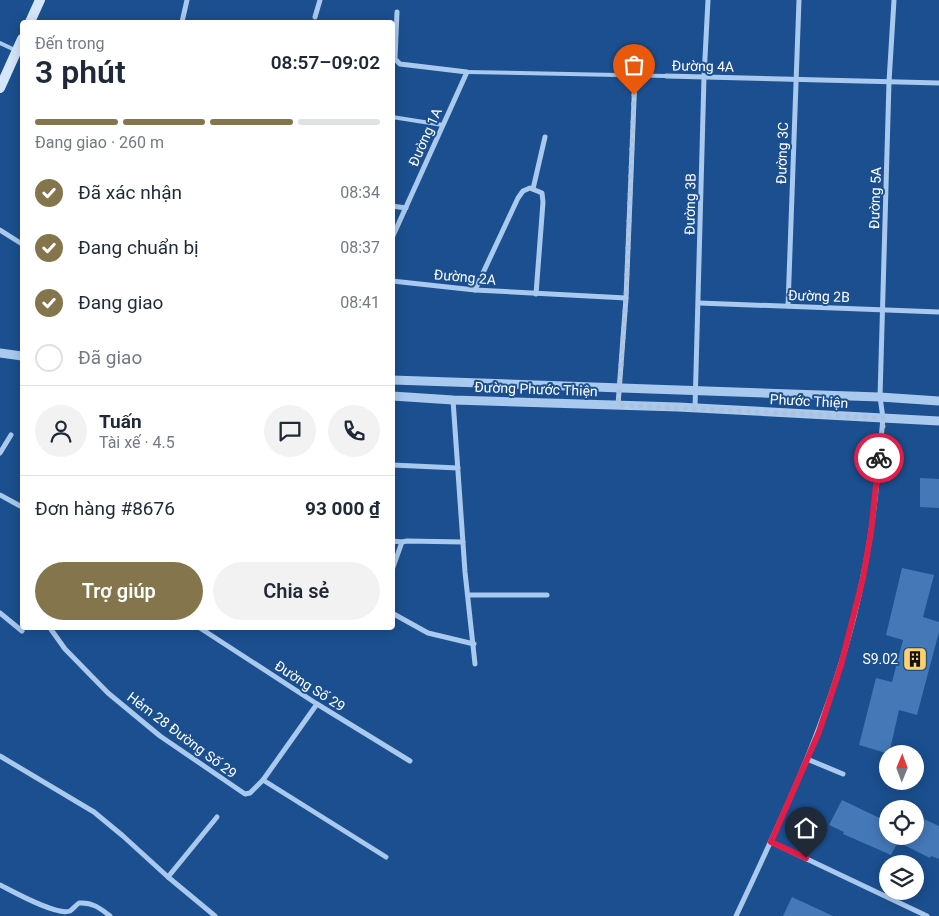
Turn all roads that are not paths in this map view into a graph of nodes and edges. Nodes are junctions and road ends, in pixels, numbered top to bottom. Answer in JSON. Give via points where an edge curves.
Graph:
{"nodes":[{"id":1,"x":40,"y":0,"type":"edge"},
{"id":2,"x":187,"y":0,"type":"edge"},
{"id":3,"x":320,"y":0,"type":"edge"},
{"id":4,"x":708,"y":0,"type":"edge"},
{"id":5,"x":799,"y":0,"type":"edge"},
{"id":6,"x":894,"y":0,"type":"edge"},
{"id":7,"x":397,"y":12,"type":"dead end"},
{"id":8,"x":315,"y":17,"type":"dead end"},
{"id":9,"x":31,"y":20,"type":"edge"},
{"id":10,"x":182,"y":20,"type":"edge"},
{"id":11,"x":0,"y":43,"type":"edge"},
{"id":12,"x":20,"y":44,"type":"edge"},
{"id":13,"x":17,"y":51,"type":"junction"},
{"id":14,"x":466,"y":72,"type":"junction"},
{"id":15,"x":635,"y":76,"type":"junction"},
{"id":16,"x":666,"y":76,"type":"joint"},
{"id":17,"x":704,"y":77,"type":"junction"},
{"id":18,"x":796,"y":80,"type":"junction"},
{"id":19,"x":889,"y":82,"type":"junction"},
{"id":20,"x":939,"y":83,"type":"edge"},
{"id":21,"x":0,"y":88,"type":"edge"},
{"id":22,"x":395,"y":117,"type":"edge"},
{"id":23,"x":443,"y":125,"type":"junction"},
{"id":24,"x":544,"y":137,"type":"dead end"},
{"id":25,"x":533,"y":189,"type":"junction"},
{"id":26,"x":395,"y":206,"type":"edge"},
{"id":27,"x":406,"y":208,"type":"junction"},
{"id":28,"x":0,"y":230,"type":"edge"},
{"id":29,"x":395,"y":232,"type":"edge"},
{"id":30,"x":20,"y":243,"type":"edge"},
{"id":31,"x":395,"y":281,"type":"edge"},
{"id":32,"x":474,"y":290,"type":"junction"},
{"id":33,"x":536,"y":294,"type":"junction"},
{"id":34,"x":626,"y":298,"type":"junction"},
{"id":35,"x":699,"y":303,"type":"junction"},
{"id":36,"x":788,"y":306,"type":"junction"},
{"id":37,"x":883,"y":310,"type":"junction"},
{"id":38,"x":939,"y":312,"type":"edge"},
{"id":39,"x":0,"y":353,"type":"edge"},
{"id":40,"x":20,"y":356,"type":"edge"},
{"id":41,"x":395,"y":380,"type":"edge"},
{"id":42,"x":618,"y":388,"type":"junction"},
{"id":43,"x":678,"y":390,"type":"joint"},
{"id":44,"x":696,"y":390,"type":"junction"},
{"id":45,"x":395,"y":396,"type":"edge"},
{"id":46,"x":880,"y":397,"type":"junction"},
{"id":47,"x":453,"y":400,"type":"junction"},
{"id":48,"x":939,"y":401,"type":"edge"},
{"id":49,"x":618,"y":405,"type":"junction"},
{"id":50,"x":678,"y":407,"type":"joint"},
{"id":51,"x":696,"y":408,"type":"junction"},
{"id":52,"x":884,"y":418,"type":"junction"},
{"id":53,"x":939,"y":421,"type":"edge"},
{"id":54,"x":11,"y":435,"type":"dead end"},
{"id":55,"x":0,"y":453,"type":"edge"},
{"id":56,"x":395,"y":464,"type":"edge"},
{"id":57,"x":458,"y":468,"type":"junction"},
{"id":58,"x":0,"y":495,"type":"edge"},
{"id":59,"x":20,"y":506,"type":"edge"},
{"id":60,"x":395,"y":541,"type":"edge"},
{"id":61,"x":402,"y":542,"type":"junction"},
{"id":62,"x":463,"y":542,"type":"junction"},
{"id":63,"x":395,"y":562,"type":"edge"},
{"id":64,"x":468,"y":595,"type":"junction"},
{"id":65,"x":547,"y":595,"type":"dead end"},
{"id":66,"x":0,"y":613,"type":"edge"},
{"id":67,"x":395,"y":615,"type":"edge"},
{"id":68,"x":20,"y":629,"type":"edge"},
{"id":69,"x":51,"y":630,"type":"edge"},
{"id":70,"x":203,"y":630,"type":"edge"},
{"id":71,"x":474,"y":644,"type":"junction"},
{"id":72,"x":475,"y":664,"type":"dead end"},
{"id":73,"x":317,"y":704,"type":"junction"},
{"id":74,"x":0,"y":756,"type":"edge"},
{"id":75,"x":807,"y":760,"type":"junction"},
{"id":76,"x":410,"y":761,"type":"dead end"},
{"id":77,"x":843,"y":774,"type":"dead end"},
{"id":78,"x":264,"y":780,"type":"junction"},
{"id":79,"x":217,"y":817,"type":"dead end"},
{"id":80,"x":771,"y":842,"type":"junction"},
{"id":81,"x":386,"y":857,"type":"dead end"},
{"id":82,"x":168,"y":877,"type":"junction"},
{"id":83,"x":0,"y":885,"type":"edge"},
{"id":84,"x":110,"y":916,"type":"edge"},
{"id":85,"x":215,"y":916,"type":"edge"},
{"id":86,"x":736,"y":916,"type":"edge"},
{"id":87,"x":927,"y":916,"type":"edge"}],
"edges":[{"from":1,"to":9,"type":"main road"},
{"from":2,"to":10,"type":"street"},
{"from":3,"to":8,"type":"street"},
{"from":4,"to":17,"type":"street","name":"Đường 3B"},
{"from":5,"to":18,"type":"street","name":"Đường 3C"},
{"from":6,"to":19,"type":"street","name":"Đường 5A"},
{"from":7,"to":14,"type":"street","name":"Đường 4A","via":[[395,59],[400,64]]},
{"from":11,"to":13,"type":"lane"},
{"from":12,"to":13,"type":"main road"},
{"from":13,"to":21,"type":"main road"},
{"from":14,"to":15,"type":"lane","name":"Đường 4A"},
{"from":14,"to":23,"type":"street","name":"Đường 1A"},
{"from":15,"to":16,"type":"lane","name":"Đường 4A"},
{"from":15,"to":34,"type":"street"},
{"from":16,"to":17,"type":"street","name":"Đường 4A"},
{"from":17,"to":18,"type":"street","name":"Đường 4A"},
{"from":17,"to":35,"type":"street","name":"Đường 3B"},
{"from":18,"to":19,"type":"street","name":"Đường 4A"},
{"from":18,"to":36,"type":"street","name":"Đường 3C"},
{"from":19,"to":20,"type":"street","name":"Đường 4A"},
{"from":19,"to":37,"type":"street","name":"Đường 5A"},
{"from":22,"to":23,"type":"lane"},
{"from":23,"to":27,"type":"street","name":"Đường 1A"},
{"from":24,"to":25,"type":"street"},
{"from":25,"to":32,"type":"street","via":[[523,191],[518,198]]},
{"from":25,"to":33,"type":"street","via":[[542,193],[543,202]]},
{"from":26,"to":27,"type":"street"},
{"from":27,"to":29,"type":"street","name":"Đường 1A"},
{"from":28,"to":30,"type":"street"},
{"from":31,"to":32,"type":"street","name":"Đường 2A"},
{"from":32,"to":33,"type":"street","name":"Đường 2A"},
{"from":33,"to":34,"type":"street","name":"Đường 2A"},
{"from":34,"to":42,"type":"street"},
{"from":35,"to":36,"type":"street","name":"Đường 2B"},
{"from":35,"to":44,"type":"street","name":"Đường 3B"},
{"from":36,"to":37,"type":"street","name":"Đường 2B"},
{"from":37,"to":38,"type":"street","name":"Đường 2B"},
{"from":37,"to":46,"type":"street","name":"Đường 5A"},
{"from":39,"to":40,"type":"street"},
{"from":41,"to":42,"type":"street","name":"Đường Phước Thiện"},
{"from":42,"to":43,"type":"street","name":"Đường Phước Thiện"},
{"from":42,"to":49,"type":"street"},
{"from":43,"to":44,"type":"street","name":"Phước Thiện"},
{"from":44,"to":46,"type":"street","name":"Phước Thiện"},
{"from":44,"to":51,"type":"street","name":"Đường 3B"},
{"from":45,"to":47,"type":"street","name":"Đường Phước Thiện"},
{"from":46,"to":48,"type":"street","name":"Phước Thiện"},
{"from":46,"to":52,"type":"street","name":"Đường 5A"},
{"from":47,"to":49,"type":"street","name":"Đường Phước Thiện"},
{"from":47,"to":57,"type":"street"},
{"from":49,"to":50,"type":"street","name":"Đường Phước Thiện"},
{"from":50,"to":51,"type":"street","name":"Phước Thiện"},
{"from":51,"to":52,"type":"street","name":"Phước Thiện"},
{"from":52,"to":53,"type":"street","name":"Phước Thiện"},
{"from":52,"to":75,"type":"street","name":"Đường 5A","via":[[863,578],[838,674]]},
{"from":54,"to":55,"type":"street"},
{"from":56,"to":57,"type":"street"},
{"from":57,"to":62,"type":"street"},
{"from":58,"to":59,"type":"street"},
{"from":60,"to":61,"type":"street"},
{"from":61,"to":62,"type":"street"},
{"from":61,"to":63,"type":"street"},
{"from":62,"to":64,"type":"street"},
{"from":64,"to":65,"type":"street"},
{"from":64,"to":71,"type":"street"},
{"from":66,"to":68,"type":"street"},
{"from":67,"to":71,"type":"street","via":[[428,633]]},
{"from":69,"to":78,"type":"street","name":"Hẻm 28 Đường Số 29","via":[[65,649],[108,693],[160,736],[245,794]]},
{"from":70,"to":73,"type":"street","name":"Đường Số 29"},
{"from":71,"to":72,"type":"street"},
{"from":73,"to":76,"type":"street","name":"Đường Số 29"},
{"from":73,"to":78,"type":"street","name":"Hẻm 28 Đường Số 29"},
{"from":74,"to":82,"type":"street","via":[[94,812]]},
{"from":75,"to":77,"type":"street"},
{"from":75,"to":80,"type":"street","name":"Đường 5A"},
{"from":78,"to":81,"type":"street"},
{"from":79,"to":82,"type":"street"},
{"from":80,"to":86,"type":"street","name":"Đường 5A"},
{"from":80,"to":87,"type":"street"},
{"from":82,"to":85,"type":"street"},
{"from":83,"to":84,"type":"street","via":[[52,910],[70,911],[79,903],[88,902]]}]}
